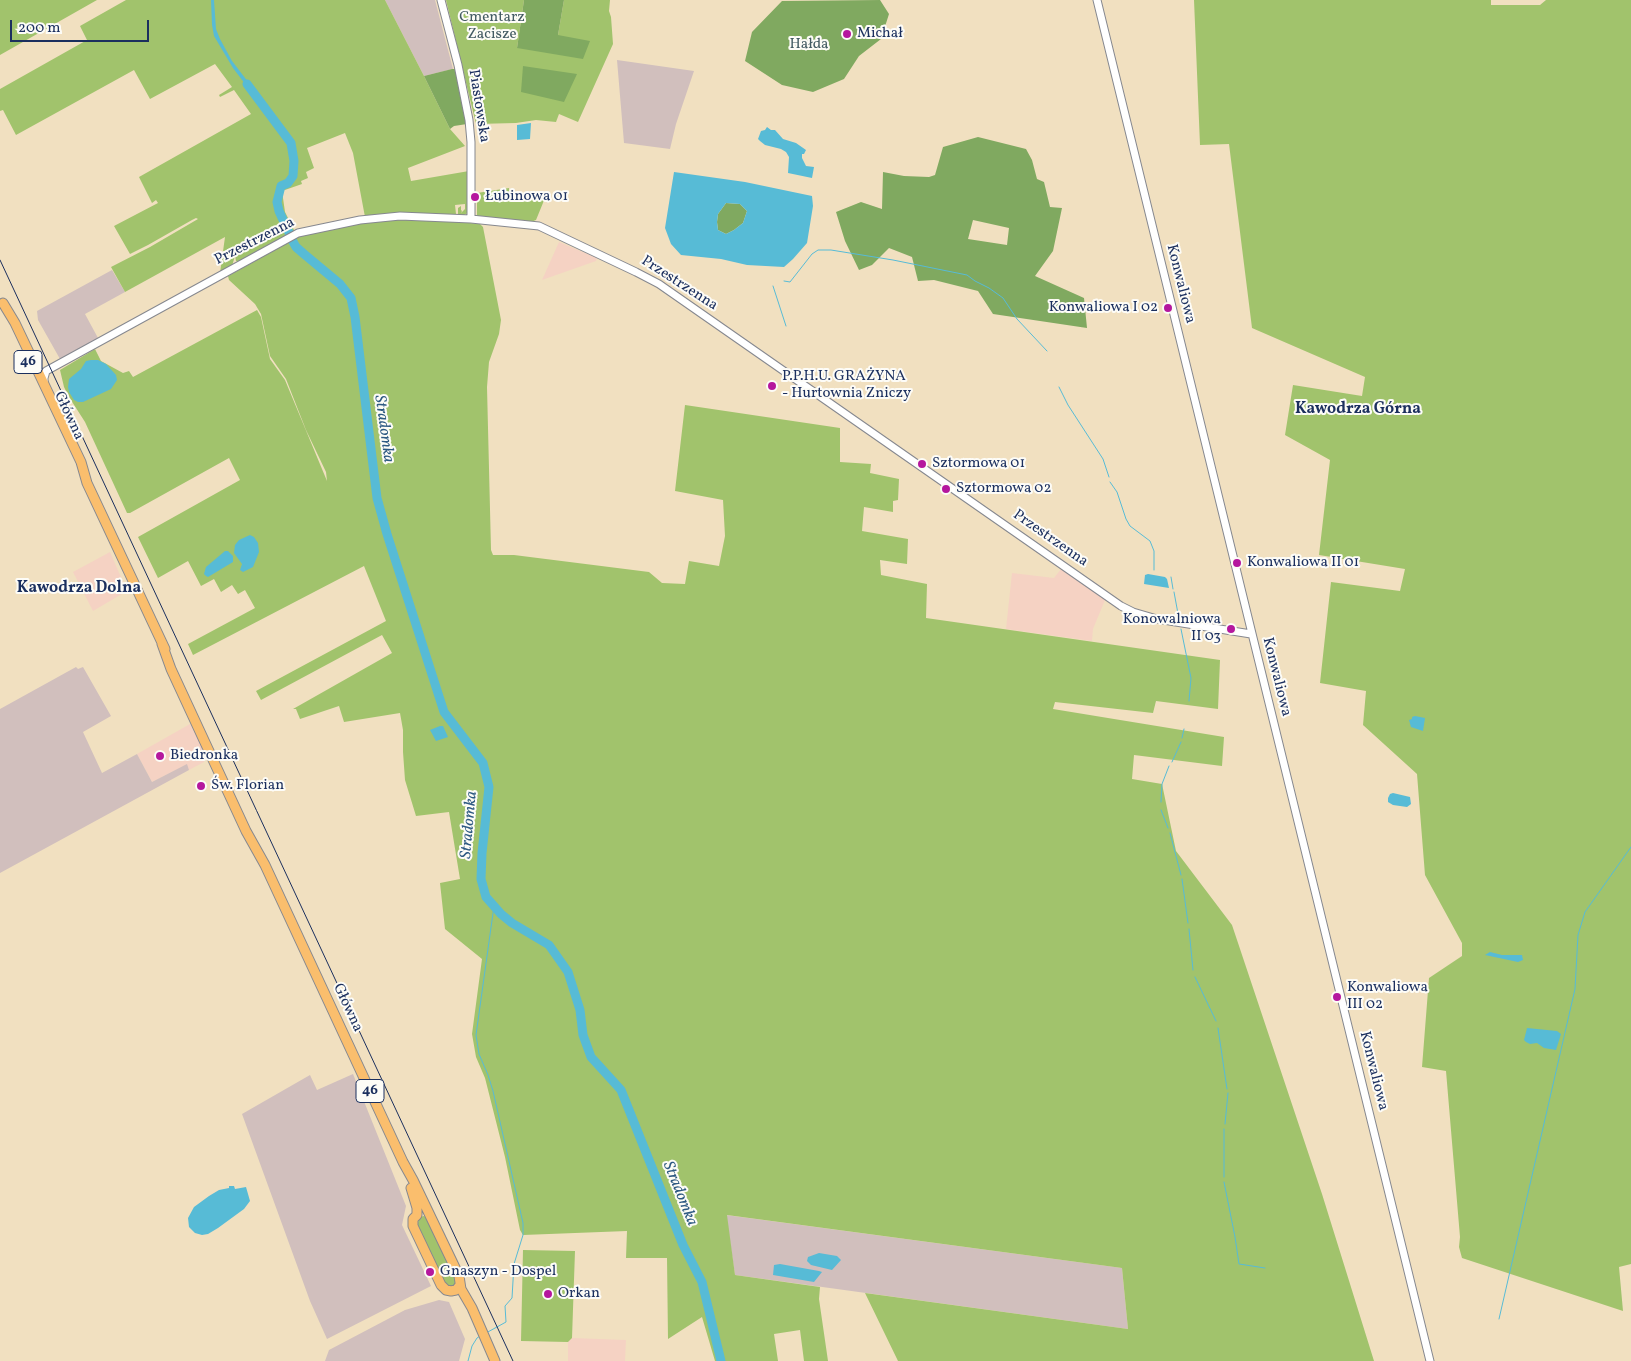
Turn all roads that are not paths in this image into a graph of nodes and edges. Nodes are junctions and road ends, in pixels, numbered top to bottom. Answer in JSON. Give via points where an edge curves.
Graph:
{"nodes":[{"id":1,"x":441,"y":0,"type":"edge"},
{"id":2,"x":1097,"y":0,"type":"edge"},
{"id":3,"x":471,"y":219,"type":"junction"},
{"id":4,"x":2,"y":300,"type":"edge"},
{"id":5,"x":33,"y":363,"type":"junction"},
{"id":6,"x":46,"y":371,"type":"junction"},
{"id":7,"x":45,"y":387,"type":"junction"},
{"id":8,"x":87,"y":483,"type":"junction"},
{"id":9,"x":1251,"y":634,"type":"junction"},
{"id":10,"x":403,"y":1162,"type":"junction"},
{"id":11,"x":417,"y":1215,"type":"junction"},
{"id":12,"x":431,"y":1217,"type":"junction"},
{"id":13,"x":457,"y":1288,"type":"junction"},
{"id":14,"x":495,"y":1361,"type":"edge"},
{"id":15,"x":1430,"y":1361,"type":"edge"}],
"edges":[{"from":1,"to":3,"type":"street","name":"Piastowska","via":[[469,120]]},
{"from":2,"to":9,"type":"street","name":"Konwaliowa"},
{"from":3,"to":6,"type":"street","name":"Przestrzenna","via":[[374,218],[298,233]]},
{"from":3,"to":9,"type":"street","name":"Przestrzenna","via":[[538,226],[659,284],[1133,612]]},
{"from":4,"to":5,"type":"main road","name":"Główna","number":"46"},
{"from":4,"to":8,"type":"main road","name":"Główna","number":"46","via":[[22,351]]},
{"from":5,"to":6,"type":"street"},
{"from":5,"to":7,"type":"main road","name":"Główna","number":"46"},
{"from":6,"to":7,"type":"street"},
{"from":7,"to":8,"type":"main road","name":"Główna","number":"46","via":[[81,462]]},
{"from":8,"to":10,"type":"main road","name":"Główna","number":"46","via":[[246,831],[265,865]]},
{"from":9,"to":15,"type":"street","name":"Konwaliowa"},
{"from":10,"to":11,"type":"main road","name":"Główna","number":"46"},
{"from":10,"to":12,"type":"main road","name":"Główna","number":"46"},
{"from":11,"to":12,"type":"main road"},
{"from":11,"to":13,"type":"main road","number":"46","via":[[413,1226],[441,1285],[446,1290]]},
{"from":12,"to":13,"type":"main road","number":"46","via":[[460,1276]]},
{"from":13,"to":14,"type":"main road","number":"46"}]}
